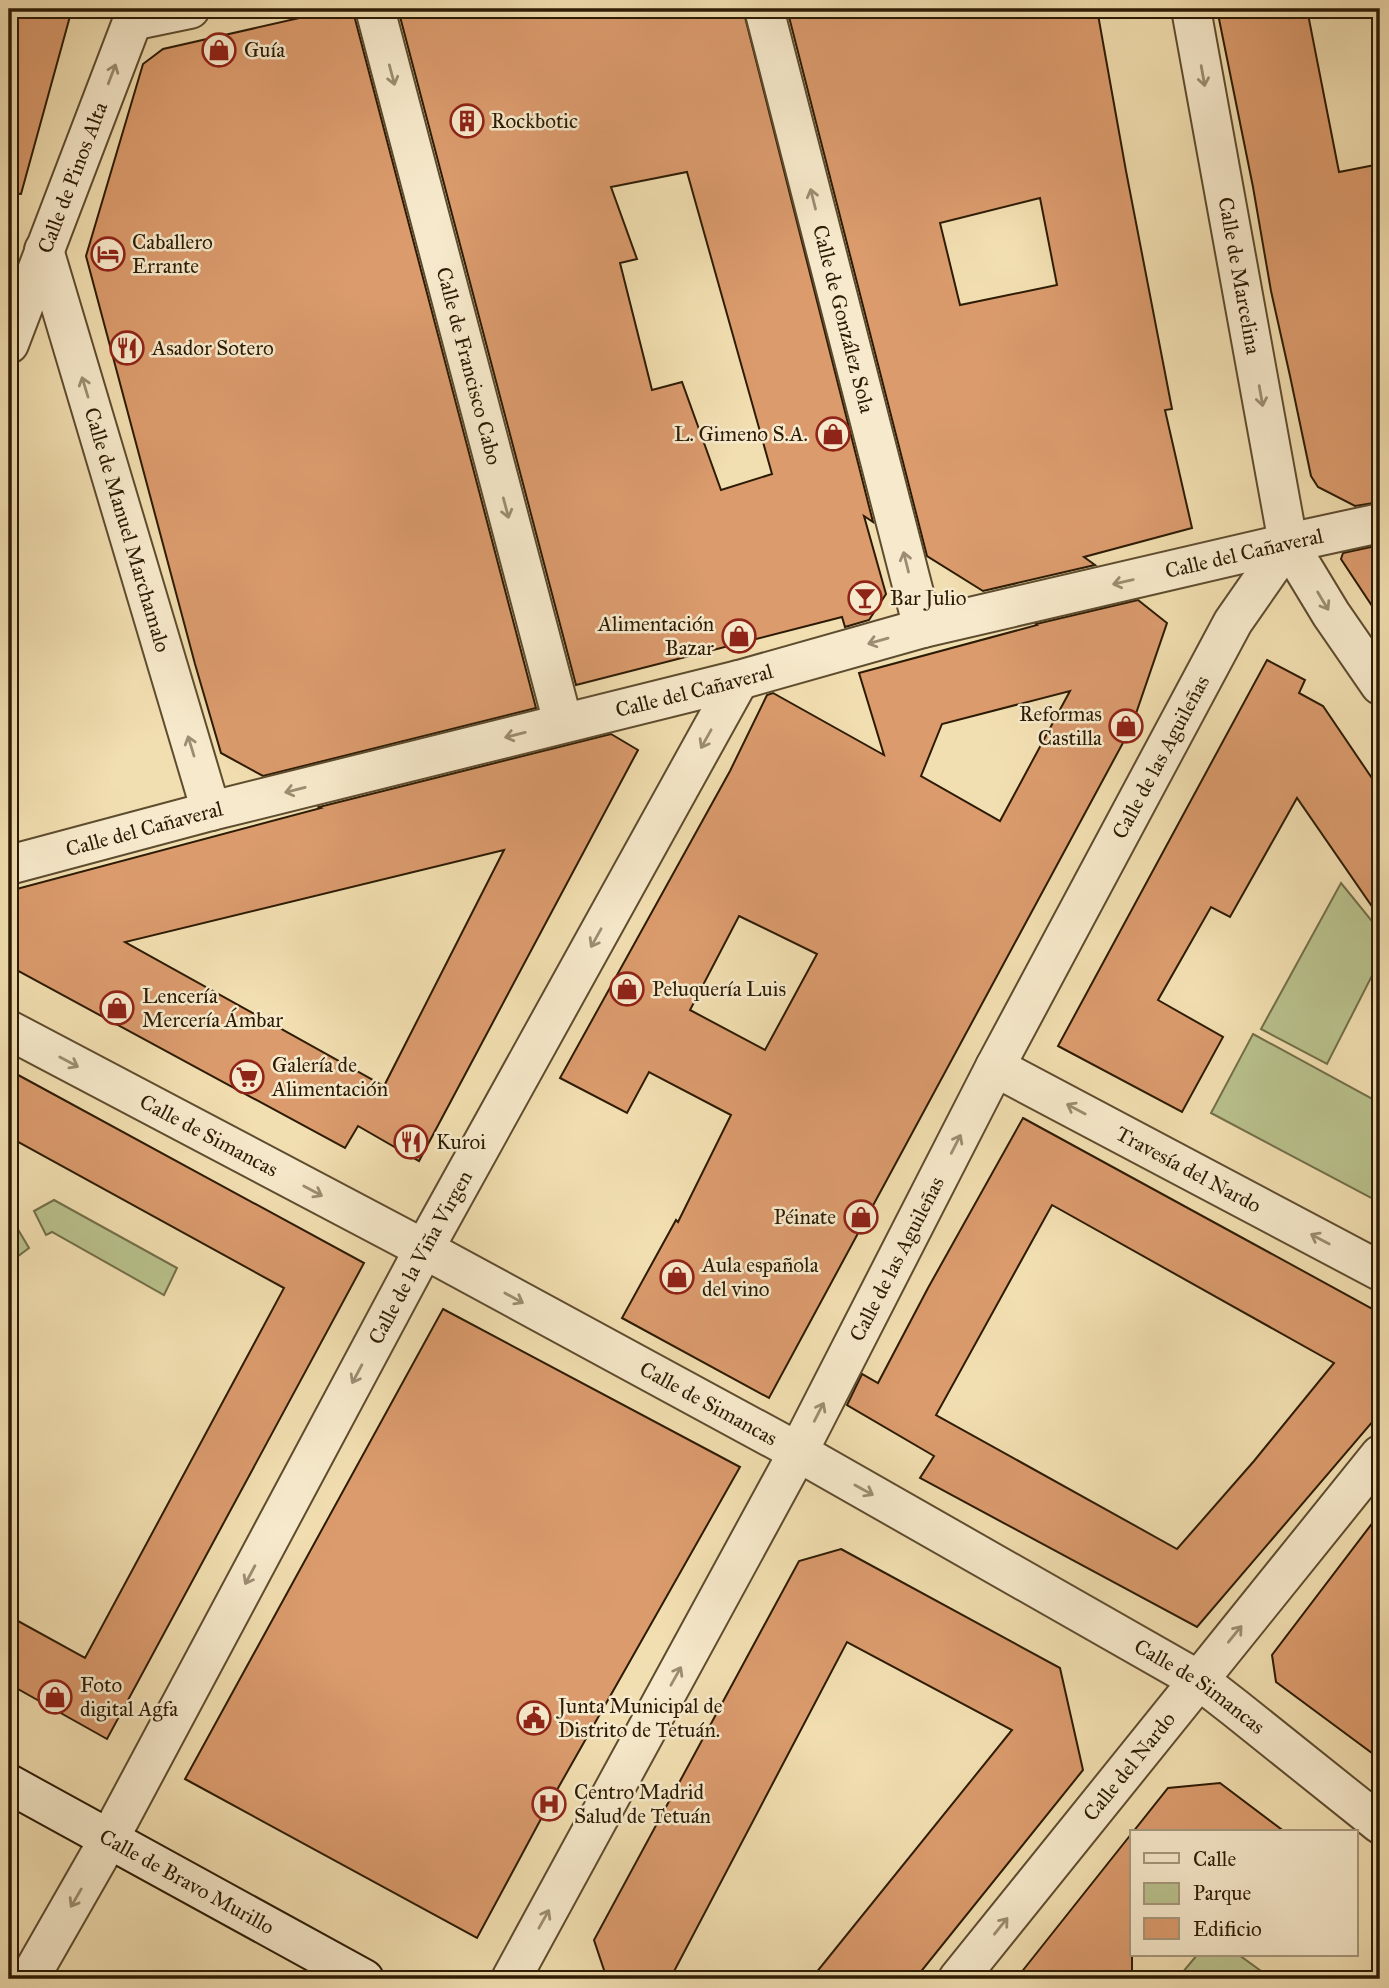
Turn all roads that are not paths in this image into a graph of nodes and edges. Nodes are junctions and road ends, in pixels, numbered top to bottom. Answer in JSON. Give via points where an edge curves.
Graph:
{"nodes":[{"id":1,"x":190,"y":9,"type":"edge"},
{"id":2,"x":375,"y":9,"type":"edge"},
{"id":3,"x":764,"y":9,"type":"edge"},
{"id":4,"x":1191,"y":9,"type":"edge"},
{"id":5,"x":135,"y":15,"type":"edge"},
{"id":6,"x":44,"y":250,"type":"junction"},
{"id":7,"x":9,"y":344,"type":"edge"},
{"id":8,"x":1380,"y":523,"type":"edge"},
{"id":9,"x":1288,"y":543,"type":"junction"},
{"id":10,"x":923,"y":628,"type":"junction"},
{"id":11,"x":739,"y":680,"type":"junction"},
{"id":12,"x":1380,"y":685,"type":"edge"},
{"id":13,"x":563,"y":723,"type":"junction"},
{"id":14,"x":211,"y":811,"type":"junction"},
{"id":15,"x":9,"y":865,"type":"edge"},
{"id":16,"x":9,"y":1030,"type":"edge"},
{"id":17,"x":995,"y":1067,"type":"junction"},
{"id":18,"x":424,"y":1249,"type":"junction"},
{"id":19,"x":1380,"y":1271,"type":"edge"},
{"id":20,"x":798,"y":1452,"type":"junction"},
{"id":21,"x":1380,"y":1455,"type":"edge"},
{"id":22,"x":1199,"y":1680,"type":"junction"},
{"id":23,"x":9,"y":1784,"type":"edge"},
{"id":24,"x":1380,"y":1824,"type":"edge"},
{"id":25,"x":109,"y":1839,"type":"junction"},
{"id":26,"x":29,"y":1979,"type":"edge"},
{"id":27,"x":364,"y":1979,"type":"edge"},
{"id":28,"x":511,"y":1979,"type":"edge"},
{"id":29,"x":958,"y":1979,"type":"edge"}],
"edges":[{"from":1,"to":5,"type":"street"},
{"from":2,"to":13,"type":"street","name":"Calle de Francisco Cabo","one_way":true},
{"from":10,"to":3,"type":"street","name":"Calle de González Sola","one_way":true},
{"from":4,"to":9,"type":"street","name":"Calle de Marcelina","one_way":true},
{"from":6,"to":5,"type":"street","name":"Calle de Pinos Alta","one_way":true},
{"from":6,"to":7,"type":"street","name":"Calle de Pinos Alta"},
{"from":14,"to":6,"type":"street","name":"Calle de Manuel Marchamalo","one_way":true},
{"from":8,"to":9,"type":"street","name":"Calle del Cañaveral"},
{"from":9,"to":10,"type":"street","name":"Calle del Cañaveral","one_way":true},
{"from":9,"to":12,"type":"street","one_way":true},
{"from":9,"to":17,"type":"street","name":"Calle de las Aguileñas","via":[[1233,622]]},
{"from":10,"to":11,"type":"street","name":"Calle del Cañaveral","one_way":true},
{"from":11,"to":13,"type":"street","name":"Calle del Cañaveral"},
{"from":11,"to":18,"type":"street","name":"Calle de la Viña Virgen","one_way":true},
{"from":13,"to":14,"type":"street","name":"Calle del Cañaveral","one_way":true},
{"from":14,"to":15,"type":"street","name":"Calle del Cañaveral"},
{"from":16,"to":18,"type":"street","name":"Calle de Simancas","one_way":true},
{"from":19,"to":17,"type":"street","name":"Travesía del Nardo","one_way":true},
{"from":20,"to":17,"type":"street","name":"Calle de las Aguileñas","one_way":true},
{"from":18,"to":20,"type":"street","name":"Calle de Simancas","one_way":true},
{"from":18,"to":25,"type":"street","name":"Calle de la Viña Virgen","one_way":true},
{"from":20,"to":22,"type":"street","name":"Calle de Simancas","one_way":true},
{"from":28,"to":20,"type":"street","name":"Calle de las Aguileñas","one_way":true},
{"from":22,"to":21,"type":"street","name":"Calle del Nardo","one_way":true},
{"from":22,"to":24,"type":"street","name":"Calle de Simancas"},
{"from":29,"to":22,"type":"street","name":"Calle del Nardo","one_way":true},
{"from":23,"to":25,"type":"street","name":"Calle de Bravo Murillo"},
{"from":25,"to":26,"type":"street","name":"Calle de la Viña Virgen","one_way":true},
{"from":25,"to":27,"type":"street","name":"Calle de Bravo Murillo"}]}
